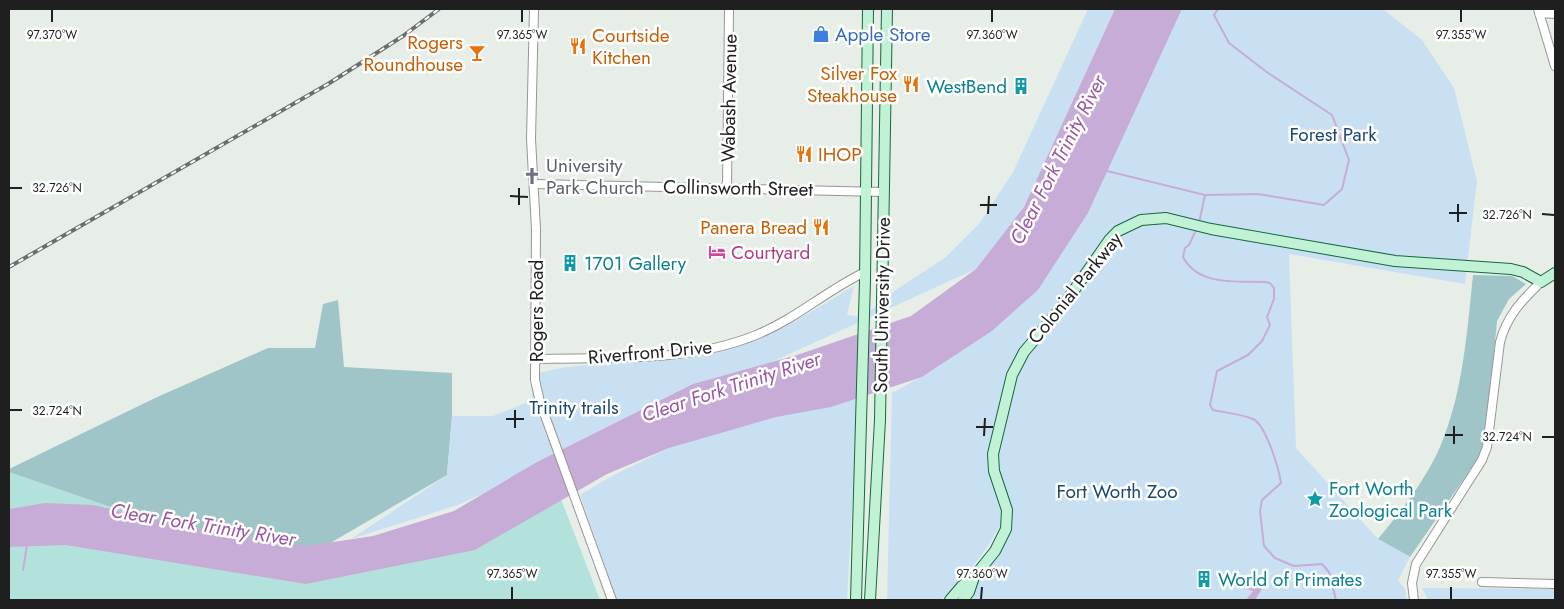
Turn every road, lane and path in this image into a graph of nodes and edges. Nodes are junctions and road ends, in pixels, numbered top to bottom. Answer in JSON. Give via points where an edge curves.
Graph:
{"nodes":[{"id":1,"x":534,"y":9,"type":"edge"},
{"id":2,"x":729,"y":9,"type":"edge"},
{"id":3,"x":868,"y":9,"type":"edge"},
{"id":4,"x":886,"y":9,"type":"edge"},
{"id":5,"x":1538,"y":11,"type":"edge"},
{"id":6,"x":1555,"y":14,"type":"edge"},
{"id":7,"x":1555,"y":66,"type":"edge"},
{"id":8,"x":534,"y":184,"type":"junction"},
{"id":9,"x":727,"y":188,"type":"junction"},
{"id":10,"x":865,"y":192,"type":"junction"},
{"id":11,"x":883,"y":192,"type":"junction"},
{"id":12,"x":865,"y":272,"type":"junction"},
{"id":13,"x":1555,"y":273,"type":"edge"},
{"id":14,"x":1541,"y":282,"type":"junction"},
{"id":15,"x":883,"y":303,"type":"junction"},
{"id":16,"x":536,"y":359,"type":"junction"},
{"id":17,"x":974,"y":578,"type":"junction"},
{"id":18,"x":857,"y":581,"type":"junction"},
{"id":19,"x":1482,"y":582,"type":"dead end"},
{"id":20,"x":1555,"y":584,"type":"edge"},
{"id":21,"x":612,"y":600,"type":"edge"},
{"id":22,"x":850,"y":600,"type":"edge"},
{"id":23,"x":856,"y":600,"type":"edge"},
{"id":24,"x":870,"y":600,"type":"edge"},
{"id":25,"x":950,"y":600,"type":"edge"},
{"id":26,"x":963,"y":600,"type":"edge"},
{"id":27,"x":1414,"y":600,"type":"edge"}],
"edges":[{"from":1,"to":8,"type":"street","name":"Rogers Road","via":[[531,139]]},
{"from":2,"to":9,"type":"street","name":"Wabash Avenue"},
{"from":3,"to":10,"type":"main road","name":"South University Drive"},
{"from":4,"to":11,"type":"main road","name":"South University Drive"},
{"from":5,"to":6,"type":"street"},
{"from":5,"to":7,"type":"street"},
{"from":8,"to":9,"type":"street","name":"Collinsworth Street"},
{"from":8,"to":16,"type":"street","name":"Rogers Road"},
{"from":9,"to":10,"type":"street","name":"Collinsworth Street"},
{"from":10,"to":11,"type":"street","name":"Collinsworth Street"},
{"from":10,"to":12,"type":"main road","name":"South University Drive"},
{"from":11,"to":15,"type":"main road","name":"South University Drive"},
{"from":12,"to":15,"type":"main road","via":[[874,272]]},
{"from":12,"to":16,"type":"street","name":"Riverfront Drive","via":[[779,324],[714,349],[669,355]]},
{"from":12,"to":18,"type":"main road","name":"South University Drive"},
{"from":13,"to":14,"type":"main road"},
{"from":14,"to":17,"type":"main road","name":"Colonial Parkway","via":[[1511,269],[1395,261],[1160,218],[1140,220],[1118,231],[1024,352],[1012,375],[993,454],[994,471],[1007,510],[1006,529]]},
{"from":14,"to":27,"type":"street","via":[[1512,311],[1504,327],[1487,447],[1416,564],[1412,583]]},
{"from":15,"to":24,"type":"main road","name":"South University Drive"},
{"from":16,"to":21,"type":"street","name":"Rogers Road","via":[[535,380],[540,402]]},
{"from":17,"to":25,"type":"main road","name":"Colonial Parkway"},
{"from":17,"to":26,"type":"main road","name":"Colonial Parkway"},
{"from":18,"to":22,"type":"main road"},
{"from":18,"to":23,"type":"main road","name":"South University Drive"},
{"from":19,"to":20,"type":"street"}]}
